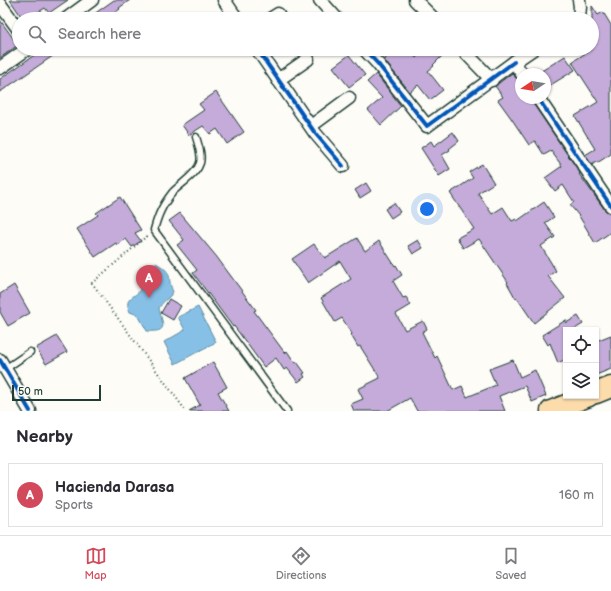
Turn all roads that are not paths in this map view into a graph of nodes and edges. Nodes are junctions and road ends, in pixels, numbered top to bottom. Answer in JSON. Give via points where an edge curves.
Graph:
{"nodes":[{"id":1,"x":224,"y":0,"type":"edge"},
{"id":2,"x":320,"y":0,"type":"edge"},
{"id":3,"x":416,"y":0,"type":"edge"},
{"id":4,"x":579,"y":0,"type":"edge"},
{"id":5,"x":88,"y":1,"type":"edge"},
{"id":6,"x":0,"y":4,"type":"edge"},
{"id":7,"x":75,"y":12,"type":"edge"},
{"id":8,"x":232,"y":12,"type":"edge"},
{"id":9,"x":331,"y":12,"type":"edge"},
{"id":10,"x":427,"y":12,"type":"edge"},
{"id":11,"x":580,"y":12,"type":"edge"},
{"id":12,"x":12,"y":20,"type":"edge"},
{"id":13,"x":17,"y":56,"type":"edge"},
{"id":14,"x":262,"y":56,"type":"edge"},
{"id":15,"x":370,"y":56,"type":"edge"},
{"id":16,"x":469,"y":56,"type":"edge"},
{"id":17,"x":523,"y":56,"type":"edge"},
{"id":18,"x":308,"y":59,"type":"dead end"},
{"id":19,"x":514,"y":62,"type":"junction"},
{"id":20,"x":0,"y":68,"type":"edge"},
{"id":21,"x":518,"y":68,"type":"edge"},
{"id":22,"x":278,"y":80,"type":"junction"},
{"id":23,"x":492,"y":80,"type":"junction"},
{"id":24,"x":349,"y":98,"type":"dead end"},
{"id":25,"x":542,"y":104,"type":"edge"},
{"id":26,"x":311,"y":126,"type":"junction"},
{"id":27,"x":196,"y":137,"type":"dead end"},
{"id":28,"x":343,"y":166,"type":"dead end"},
{"id":29,"x":611,"y":206,"type":"edge"},
{"id":30,"x":30,"y":352,"type":"dead end"},
{"id":31,"x":3,"y":364,"type":"edge"},
{"id":32,"x":611,"y":387,"type":"edge"},
{"id":33,"x":599,"y":392,"type":"edge"},
{"id":34,"x":582,"y":399,"type":"edge"},
{"id":35,"x":30,"y":411,"type":"edge"},
{"id":36,"x":287,"y":411,"type":"edge"},
{"id":37,"x":552,"y":411,"type":"edge"}],
"edges":[{"from":1,"to":8,"type":"street"},
{"from":2,"to":9,"type":"street"},
{"from":3,"to":10,"type":"street"},
{"from":4,"to":11,"type":"street"},
{"from":5,"to":7,"type":"street"},
{"from":6,"to":12,"type":"street"},
{"from":13,"to":20,"type":"street"},
{"from":14,"to":22,"type":"street"},
{"from":15,"to":23,"type":"street","via":[[427,126]]},
{"from":16,"to":23,"type":"street"},
{"from":17,"to":19,"type":"street"},
{"from":18,"to":22,"type":"street"},
{"from":19,"to":21,"type":"street"},
{"from":19,"to":23,"type":"street"},
{"from":22,"to":26,"type":"street"},
{"from":24,"to":26,"type":"street"},
{"from":25,"to":29,"type":"street"},
{"from":26,"to":28,"type":"street"},
{"from":27,"to":36,"type":"lane","via":[[200,150],[199,167],[172,192],[158,214],[154,230]]},
{"from":30,"to":31,"type":"lane"},
{"from":31,"to":35,"type":"street"},
{"from":32,"to":33,"type":"highway"},
{"from":34,"to":37,"type":"highway"}]}
